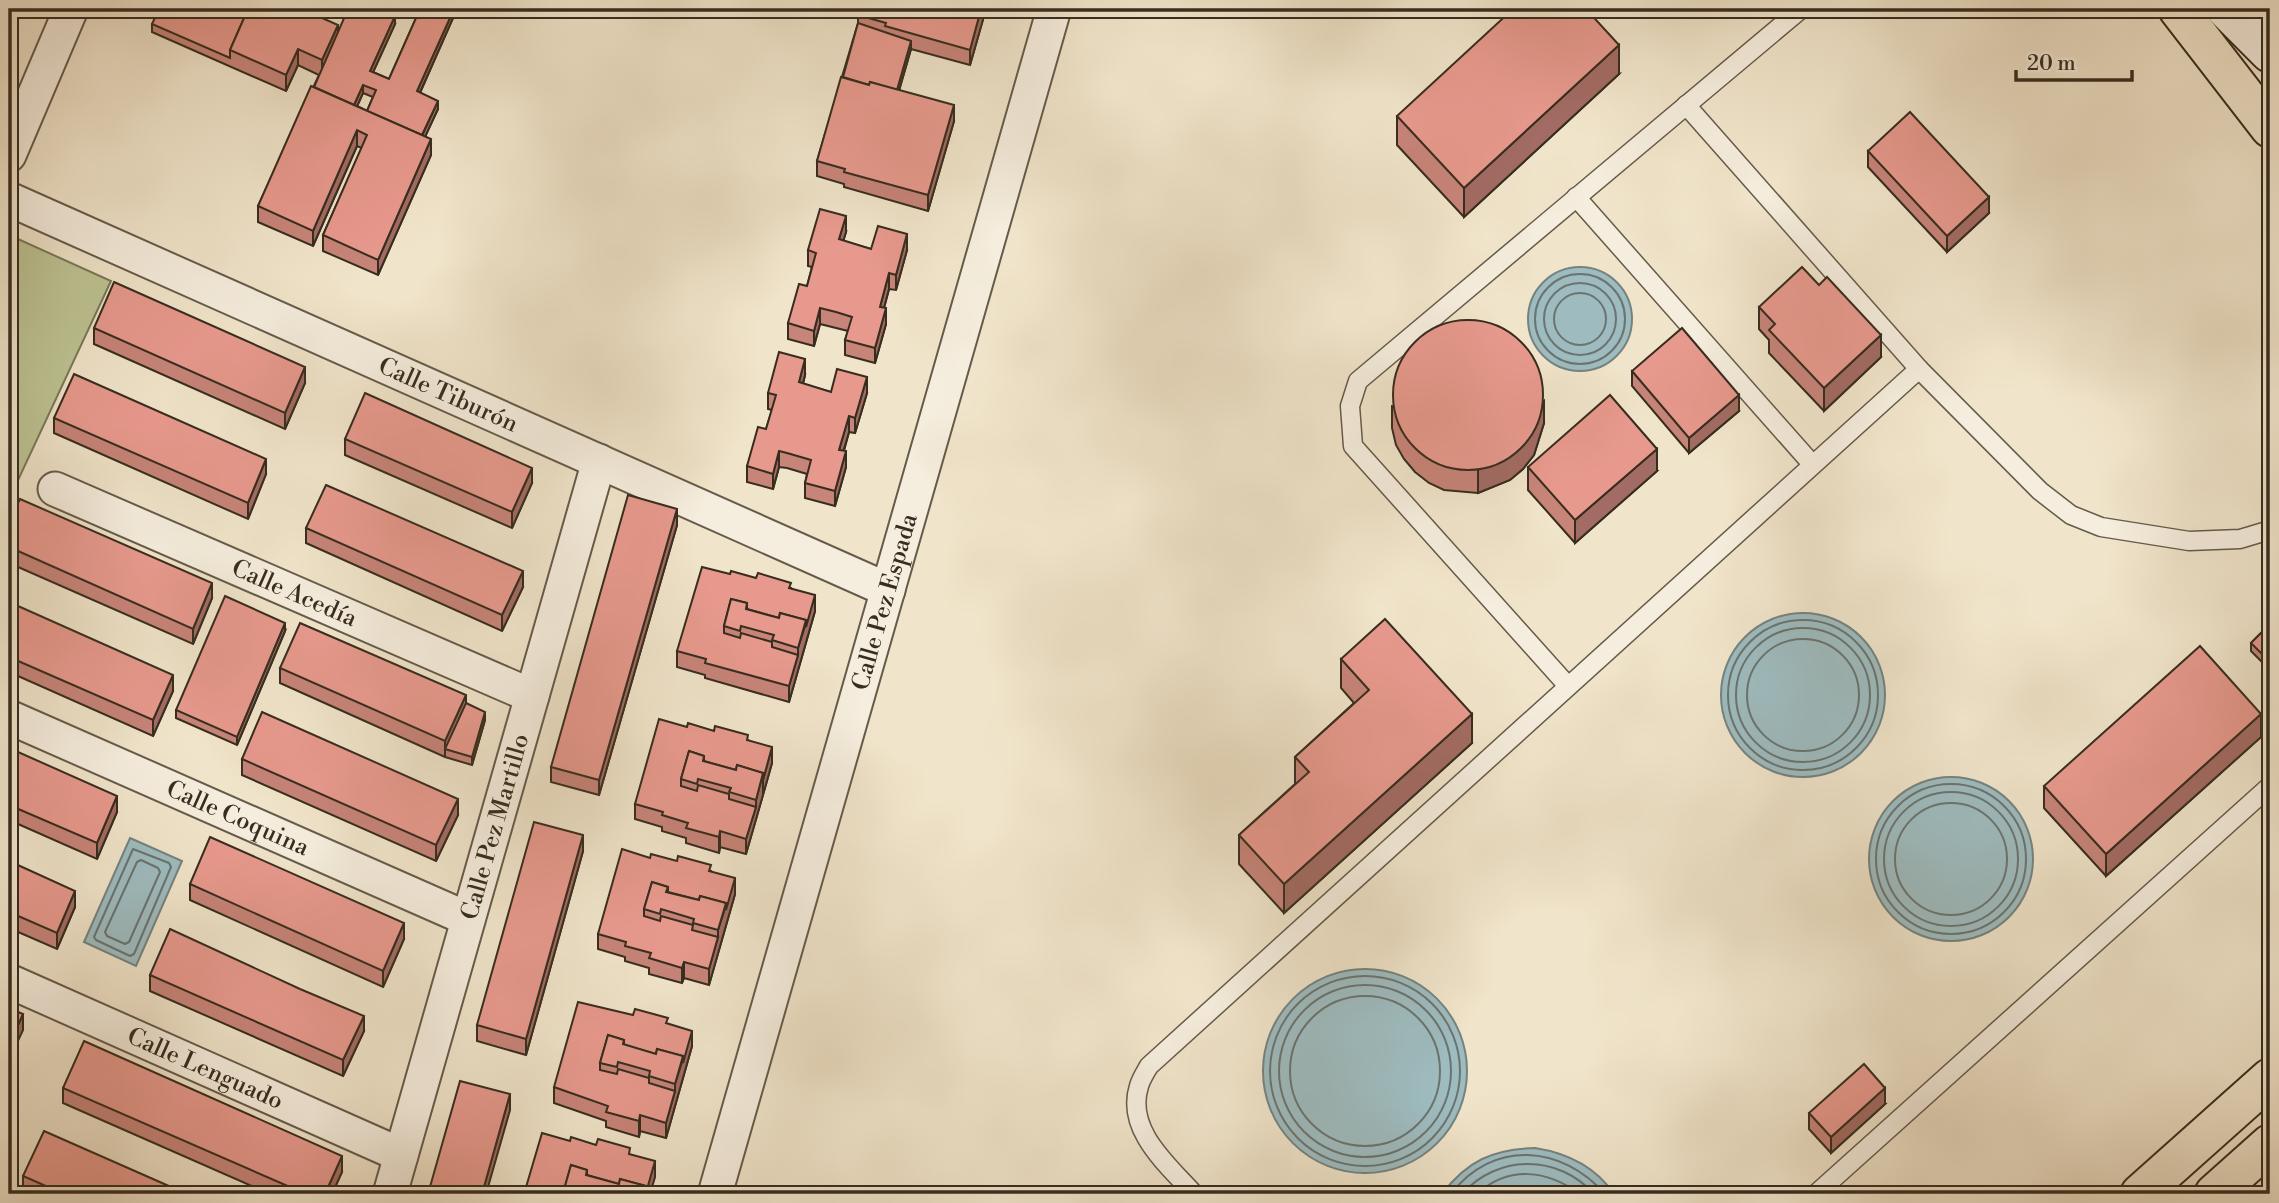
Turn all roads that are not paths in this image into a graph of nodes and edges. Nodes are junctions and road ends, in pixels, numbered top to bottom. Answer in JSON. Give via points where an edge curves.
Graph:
{"nodes":[{"id":1,"x":71,"y":9,"type":"edge"},
{"id":2,"x":1054,"y":9,"type":"edge"},
{"id":3,"x":1801,"y":9,"type":"edge"},
{"id":4,"x":2178,"y":9,"type":"edge"},
{"id":5,"x":2226,"y":9,"type":"edge"},
{"id":6,"x":2270,"y":53,"type":"edge"},
{"id":7,"x":1686,"y":106,"type":"junction"},
{"id":8,"x":2270,"y":128,"type":"edge"},
{"id":9,"x":9,"y":155,"type":"edge"},
{"id":10,"x":1576,"y":197,"type":"junction"},
{"id":11,"x":9,"y":199,"type":"edge"},
{"id":12,"x":1919,"y":369,"type":"junction"},
{"id":13,"x":599,"y":461,"type":"junction"},
{"id":14,"x":1812,"y":464,"type":"junction"},
{"id":15,"x":55,"y":489,"type":"dead end"},
{"id":16,"x":2270,"y":530,"type":"edge"},
{"id":17,"x":888,"y":590,"type":"junction"},
{"id":18,"x":1568,"y":686,"type":"junction"},
{"id":19,"x":532,"y":696,"type":"junction"},
{"id":20,"x":9,"y":717,"type":"edge"},
{"id":21,"x":2270,"y":786,"type":"edge"},
{"id":22,"x":468,"y":919,"type":"junction"},
{"id":23,"x":9,"y":981,"type":"edge"},
{"id":24,"x":2270,"y":1076,"type":"edge"},
{"id":25,"x":2270,"y":1144,"type":"edge"},
{"id":26,"x":401,"y":1155,"type":"junction"},
{"id":27,"x":390,"y":1194,"type":"edge"},
{"id":28,"x":715,"y":1194,"type":"edge"},
{"id":29,"x":1194,"y":1194,"type":"edge"},
{"id":30,"x":1816,"y":1194,"type":"edge"},
{"id":31,"x":2140,"y":1194,"type":"edge"},
{"id":32,"x":2214,"y":1194,"type":"edge"}],
"edges":[{"from":1,"to":9,"type":"street"},
{"from":2,"to":17,"type":"street","name":"Calle Pez Espada"},
{"from":3,"to":7,"type":"lane"},
{"from":4,"to":8,"type":"highway"},
{"from":5,"to":6,"type":"main road"},
{"from":7,"to":10,"type":"lane"},
{"from":7,"to":12,"type":"lane"},
{"from":10,"to":14,"type":"lane"},
{"from":10,"to":18,"type":"lane","via":[[1359,381],[1350,406],[1353,446]]},
{"from":11,"to":13,"type":"street","name":"Calle Tiburón"},
{"from":12,"to":14,"type":"lane"},
{"from":12,"to":16,"type":"lane","via":[[2040,491],[2071,515],[2101,527],[2189,541],[2240,539]]},
{"from":13,"to":17,"type":"street","name":"Calle Tiburón"},
{"from":13,"to":19,"type":"street","name":"Calle Pez Martillo"},
{"from":14,"to":18,"type":"lane"},
{"from":15,"to":19,"type":"street","name":"Calle Acedía"},
{"from":17,"to":28,"type":"street","name":"Calle Pez Espada"},
{"from":18,"to":29,"type":"lane","via":[[1149,1066],[1138,1088],[1137,1116],[1150,1144]]},
{"from":19,"to":22,"type":"street","name":"Calle Pez Martillo"},
{"from":20,"to":22,"type":"street","name":"Calle Coquina"},
{"from":21,"to":30,"type":"lane"},
{"from":22,"to":26,"type":"street","name":"Calle Pez Martillo"},
{"from":23,"to":26,"type":"street","name":"Calle Lenguado"},
{"from":24,"to":31,"type":"highway"},
{"from":25,"to":32,"type":"highway"},
{"from":26,"to":27,"type":"street","name":"Calle Pez Martillo"}]}
